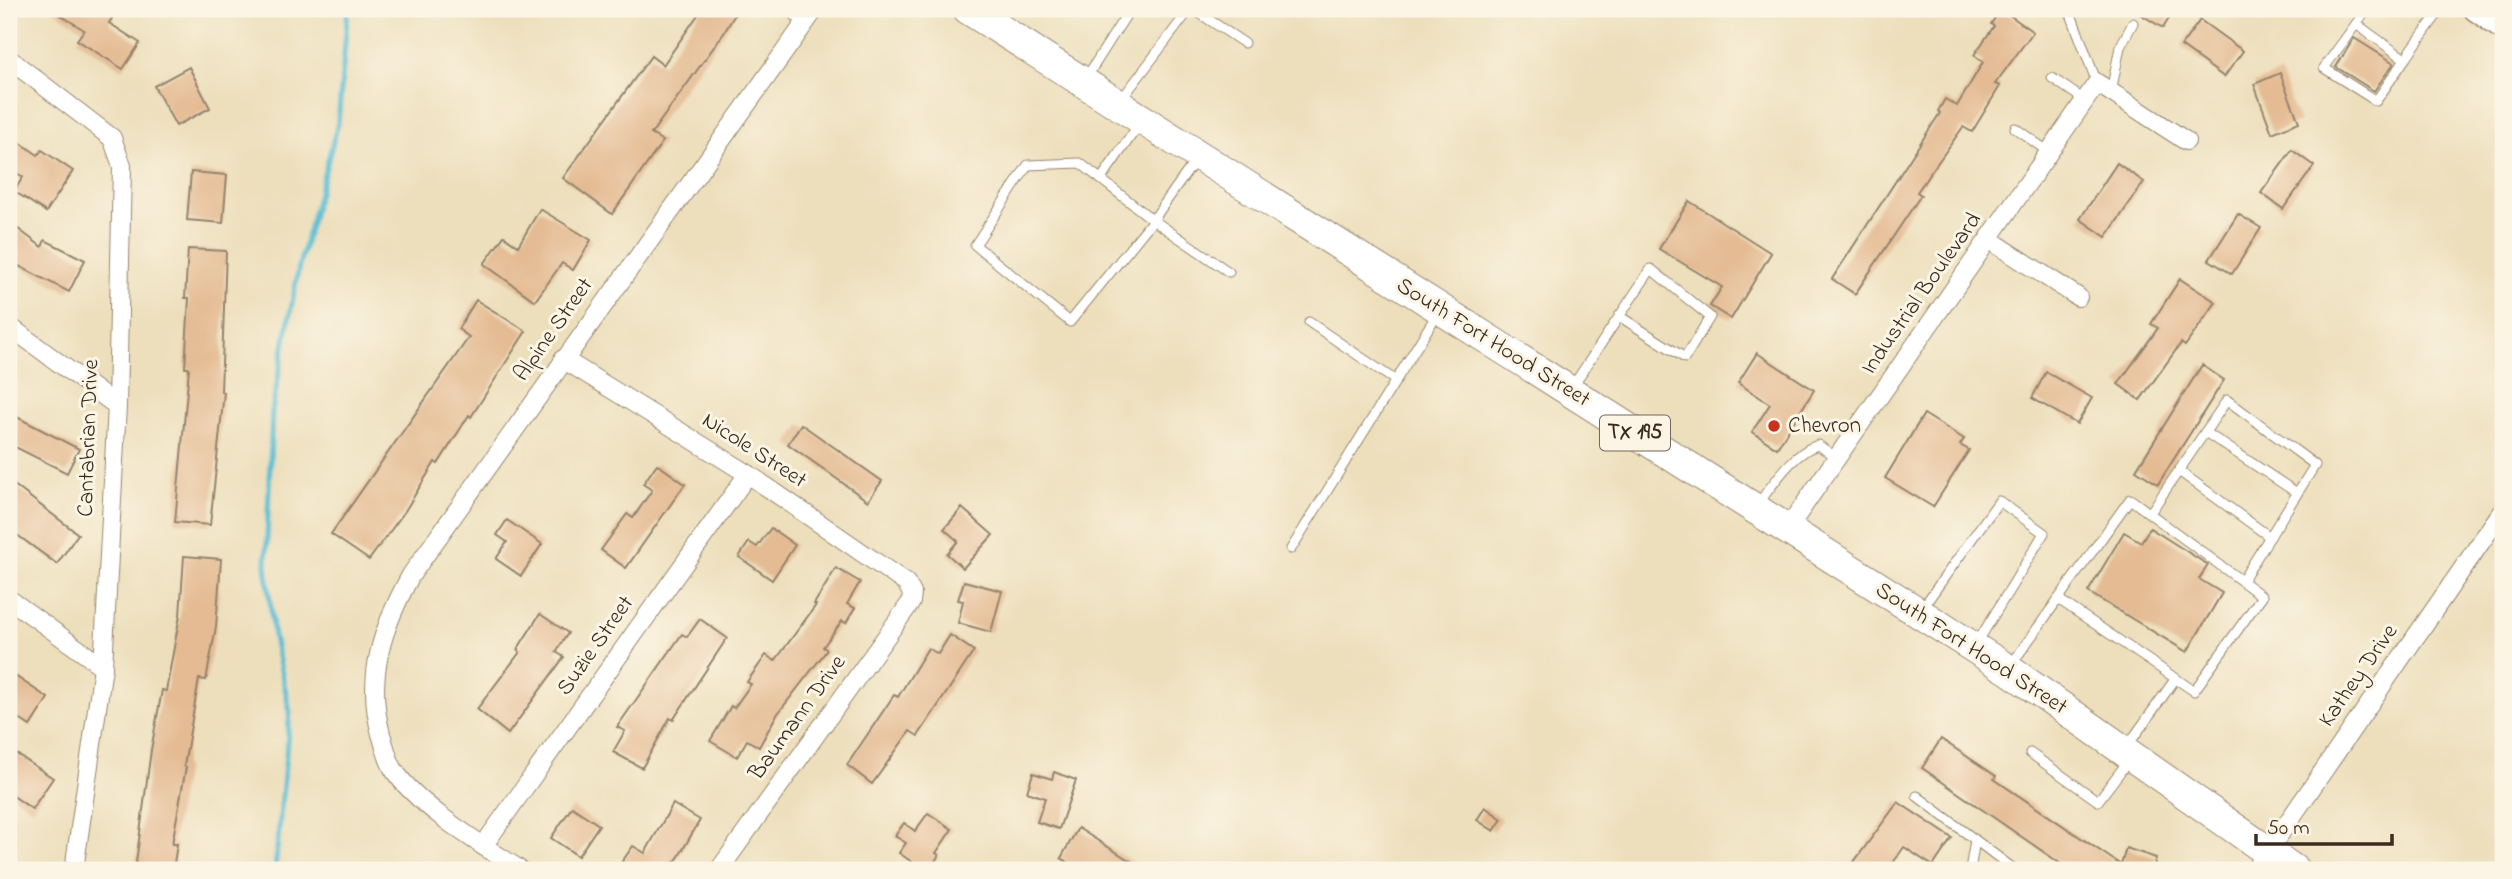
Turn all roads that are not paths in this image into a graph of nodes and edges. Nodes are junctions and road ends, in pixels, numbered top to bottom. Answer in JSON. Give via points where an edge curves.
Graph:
{"nodes":[{"id":1,"x":788,"y":9,"type":"edge"},
{"id":2,"x":968,"y":9,"type":"edge"},
{"id":3,"x":1130,"y":9,"type":"edge"},
{"id":4,"x":1192,"y":9,"type":"edge"},
{"id":5,"x":2069,"y":9,"type":"edge"},
{"id":6,"x":2367,"y":9,"type":"edge"},
{"id":7,"x":2441,"y":9,"type":"edge"},
{"id":8,"x":2477,"y":9,"type":"edge"},
{"id":9,"x":809,"y":16,"type":"edge"},
{"id":10,"x":2133,"y":23,"type":"dead end"},
{"id":11,"x":2356,"y":24,"type":"junction"},
{"id":12,"x":2503,"y":28,"type":"edge"},
{"id":13,"x":1244,"y":43,"type":"dead end"},
{"id":14,"x":9,"y":59,"type":"edge"},
{"id":15,"x":2405,"y":59,"type":"junction"},
{"id":16,"x":2052,"y":78,"type":"dead end"},
{"id":17,"x":1083,"y":82,"type":"junction"},
{"id":18,"x":2104,"y":88,"type":"junction"},
{"id":19,"x":2086,"y":101,"type":"junction"},
{"id":20,"x":1130,"y":112,"type":"junction"},
{"id":21,"x":2015,"y":128,"type":"dead end"},
{"id":22,"x":2186,"y":141,"type":"dead end"},
{"id":23,"x":2050,"y":153,"type":"junction"},
{"id":24,"x":1200,"y":154,"type":"junction"},
{"id":25,"x":1101,"y":179,"type":"junction"},
{"id":26,"x":1153,"y":220,"type":"junction"},
{"id":27,"x":1990,"y":240,"type":"junction"},
{"id":28,"x":1229,"y":272,"type":"dead end"},
{"id":29,"x":2078,"y":297,"type":"dead end"},
{"id":30,"x":1440,"y":310,"type":"junction"},
{"id":31,"x":1619,"y":316,"type":"junction"},
{"id":32,"x":1309,"y":322,"type":"dead end"},
{"id":33,"x":9,"y":326,"type":"edge"},
{"id":34,"x":563,"y":359,"type":"junction"},
{"id":35,"x":1396,"y":381,"type":"junction"},
{"id":36,"x":1569,"y":392,"type":"junction"},
{"id":37,"x":117,"y":406,"type":"junction"},
{"id":38,"x":2205,"y":432,"type":"junction"},
{"id":39,"x":1837,"y":458,"type":"junction"},
{"id":40,"x":2179,"y":471,"type":"junction"},
{"id":41,"x":748,"y":474,"type":"junction"},
{"id":42,"x":2297,"y":493,"type":"junction"},
{"id":43,"x":1754,"y":510,"type":"junction"},
{"id":44,"x":2503,"y":510,"type":"edge"},
{"id":45,"x":2150,"y":513,"type":"junction"},
{"id":46,"x":1786,"y":531,"type":"junction"},
{"id":47,"x":2270,"y":537,"type":"junction"},
{"id":48,"x":1291,"y":549,"type":"dead end"},
{"id":49,"x":2242,"y":581,"type":"junction"},
{"id":50,"x":912,"y":593,"type":"joint"},
{"id":51,"x":9,"y":598,"type":"edge"},
{"id":52,"x":2058,"y":599,"type":"junction"},
{"id":53,"x":1918,"y":613,"type":"junction"},
{"id":54,"x":1974,"y":648,"type":"junction"},
{"id":55,"x":103,"y":667,"type":"junction"},
{"id":56,"x":2008,"y":669,"type":"junction"},
{"id":57,"x":2176,"y":678,"type":"junction"},
{"id":58,"x":2030,"y":753,"type":"dead end"},
{"id":59,"x":2129,"y":753,"type":"junction"},
{"id":60,"x":1917,"y":796,"type":"dead end"},
{"id":61,"x":1975,"y":840,"type":"junction"},
{"id":62,"x":483,"y":846,"type":"junction"},
{"id":63,"x":2261,"y":861,"type":"edge"},
{"id":64,"x":74,"y":870,"type":"edge"},
{"id":65,"x":520,"y":870,"type":"edge"},
{"id":66,"x":719,"y":870,"type":"edge"},
{"id":67,"x":1970,"y":870,"type":"edge"},
{"id":68,"x":2015,"y":870,"type":"edge"},
{"id":69,"x":2294,"y":870,"type":"edge"}],
"edges":[{"from":1,"to":9,"type":"lane"},
{"from":2,"to":17,"type":"highway","name":"South Fort Hood Street","number":"TX 195"},
{"from":3,"to":17,"type":"lane"},
{"from":4,"to":13,"type":"lane"},
{"from":4,"to":20,"type":"lane"},
{"from":5,"to":18,"type":"lane"},
{"from":6,"to":11,"type":"lane"},
{"from":7,"to":15,"type":"lane"},
{"from":8,"to":12,"type":"street"},
{"from":9,"to":34,"type":"street","name":"Alpine Street"},
{"from":10,"to":18,"type":"lane"},
{"from":11,"to":15,"type":"lane"},
{"from":11,"to":15,"type":"lane","via":[[2324,68],[2376,101]]},
{"from":14,"to":37,"type":"street","name":"Cantabrian Drive","via":[[113,138],[122,166]]},
{"from":16,"to":19,"type":"lane"},
{"from":17,"to":20,"type":"highway","name":"South Fort Hood Street","number":"TX 195"},
{"from":18,"to":19,"type":"street","name":"Industrial Boulevard"},
{"from":18,"to":22,"type":"street"},
{"from":19,"to":23,"type":"street","name":"Industrial Boulevard"},
{"from":20,"to":24,"type":"highway","name":"South Fort Hood Street","number":"TX 195"},
{"from":20,"to":25,"type":"lane"},
{"from":21,"to":23,"type":"lane"},
{"from":23,"to":27,"type":"street","name":"Industrial Boulevard"},
{"from":24,"to":26,"type":"lane"},
{"from":24,"to":30,"type":"highway","name":"South Fort Hood Street","number":"TX 195"},
{"from":25,"to":26,"type":"lane"},
{"from":25,"to":26,"type":"lane","via":[[1080,163],[1028,165],[975,245],[1070,322]]},
{"from":26,"to":28,"type":"lane"},
{"from":27,"to":29,"type":"street"},
{"from":27,"to":39,"type":"street","name":"Industrial Boulevard"},
{"from":30,"to":35,"type":"lane"},
{"from":30,"to":36,"type":"highway","name":"South Fort Hood Street","number":"TX 195"},
{"from":31,"to":31,"type":"lane","via":[[1651,269],[1710,317],[1685,358]]},
{"from":31,"to":36,"type":"lane"},
{"from":32,"to":35,"type":"lane"},
{"from":33,"to":37,"type":"street"},
{"from":34,"to":41,"type":"street","name":"Nicole Street"},
{"from":34,"to":62,"type":"street","name":"Alpine Street","via":[[411,575],[391,611],[376,659],[375,698],[393,768],[423,800]]},
{"from":35,"to":48,"type":"lane"},
{"from":36,"to":43,"type":"highway","name":"South Fort Hood Street","number":"TX 195"},
{"from":37,"to":55,"type":"street","name":"Cantabrian Drive"},
{"from":38,"to":40,"type":"lane"},
{"from":38,"to":42,"type":"lane"},
{"from":38,"to":42,"type":"lane","via":[[2227,400],[2315,465]]},
{"from":39,"to":43,"type":"lane","via":[[1818,444],[1810,447]]},
{"from":39,"to":46,"type":"street","name":"Industrial Boulevard"},
{"from":40,"to":45,"type":"lane"},
{"from":40,"to":47,"type":"lane"},
{"from":41,"to":50,"type":"street","name":"Nicole Street","via":[[906,583]]},
{"from":41,"to":62,"type":"street","name":"Suzie Street"},
{"from":42,"to":47,"type":"lane"},
{"from":43,"to":46,"type":"highway","name":"South Fort Hood Street","number":"TX 195"},
{"from":44,"to":63,"type":"street","name":"Kathey Drive"},
{"from":45,"to":49,"type":"lane"},
{"from":45,"to":52,"type":"lane","via":[[2130,499]]},
{"from":46,"to":53,"type":"highway","name":"South Fort Hood Street","number":"TX 195"},
{"from":47,"to":49,"type":"lane"},
{"from":49,"to":57,"type":"lane","via":[[2262,596],[2194,691]]},
{"from":50,"to":66,"type":"street","name":"Baumann Drive","via":[[911,602]]},
{"from":51,"to":55,"type":"street"},
{"from":52,"to":56,"type":"lane"},
{"from":52,"to":57,"type":"lane"},
{"from":53,"to":54,"type":"highway","name":"South Fort Hood Street","number":"TX 195"},
{"from":53,"to":54,"type":"lane","via":[[1998,501],[2044,533]]},
{"from":54,"to":56,"type":"highway","name":"South Fort Hood Street","number":"TX 195"},
{"from":55,"to":64,"type":"street","name":"Cantabrian Drive"},
{"from":56,"to":59,"type":"highway","name":"South Fort Hood Street","number":"TX 195"},
{"from":57,"to":59,"type":"lane"},
{"from":58,"to":59,"type":"lane","via":[[2098,802]]},
{"from":59,"to":63,"type":"highway","name":"South Fort Hood Street","number":"TX 195"},
{"from":60,"to":61,"type":"lane"},
{"from":61,"to":67,"type":"lane"},
{"from":61,"to":68,"type":"lane"},
{"from":62,"to":65,"type":"street","name":"Alpine Street"},
{"from":63,"to":69,"type":"highway","name":"South Fort Hood Street","number":"TX 195"}]}
